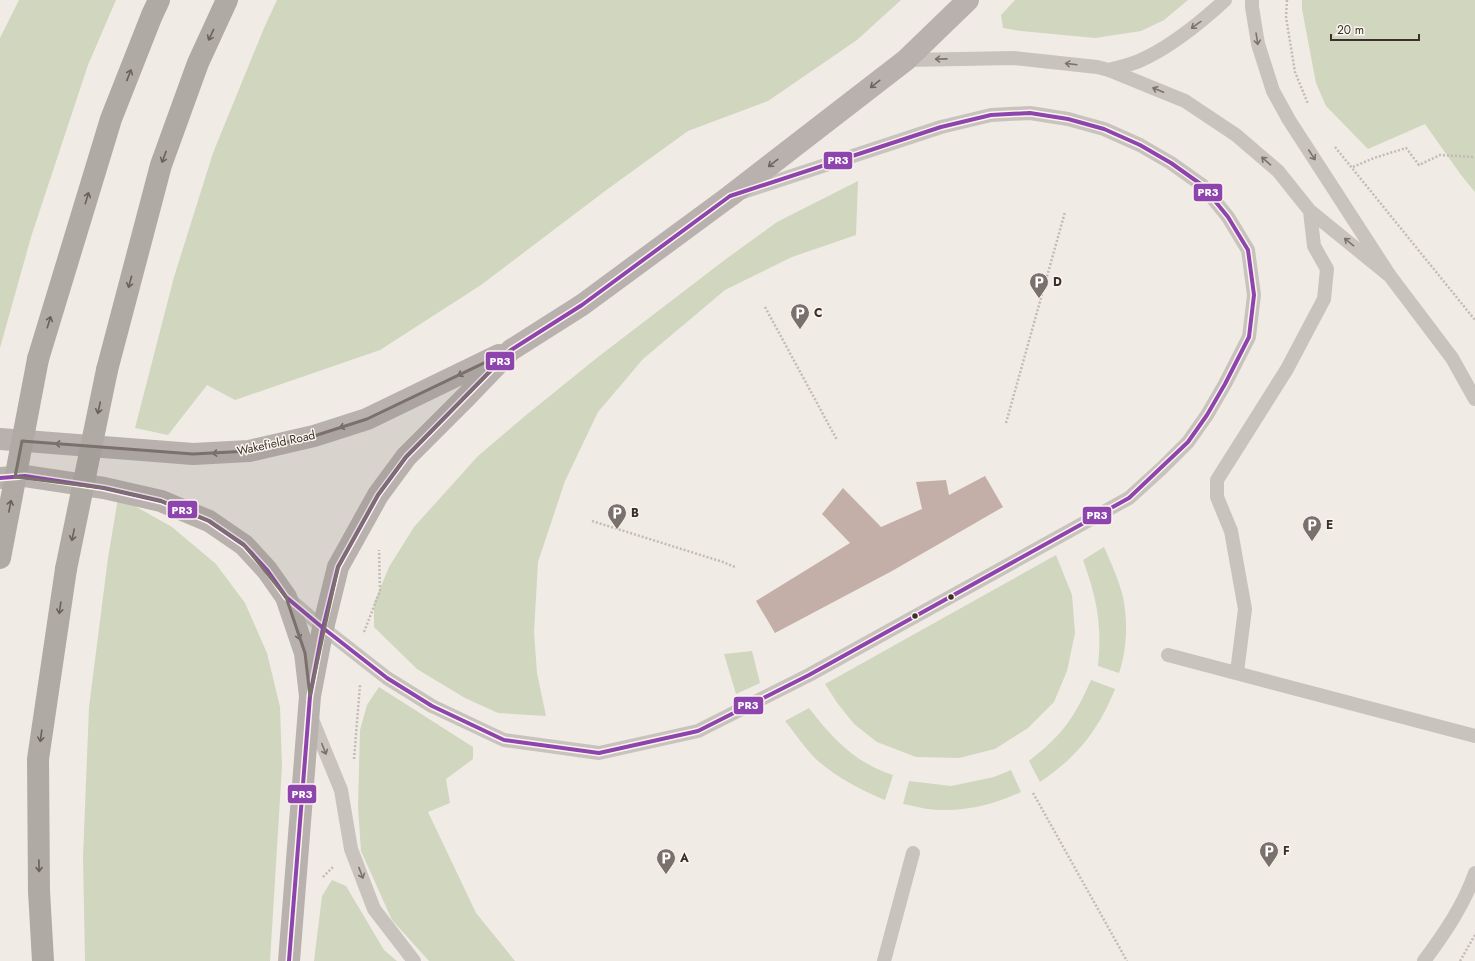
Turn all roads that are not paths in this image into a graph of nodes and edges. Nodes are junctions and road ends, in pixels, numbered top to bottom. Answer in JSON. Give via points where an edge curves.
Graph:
{"nodes":[{"id":1,"x":159,"y":0,"type":"edge"},
{"id":2,"x":227,"y":0,"type":"edge"},
{"id":3,"x":968,"y":0,"type":"edge"},
{"id":4,"x":1225,"y":0,"type":"edge"},
{"id":5,"x":1252,"y":0,"type":"edge"},
{"id":6,"x":906,"y":60,"type":"junction"},
{"id":7,"x":1109,"y":70,"type":"junction"},
{"id":8,"x":730,"y":196,"type":"junction"},
{"id":9,"x":1310,"y":211,"type":"junction"},
{"id":10,"x":1390,"y":276,"type":"junction"},
{"id":11,"x":511,"y":350,"type":"junction"},
{"id":12,"x":1475,"y":399,"type":"edge"},
{"id":13,"x":0,"y":439,"type":"edge"},
{"id":14,"x":0,"y":478,"type":"edge"},
{"id":15,"x":0,"y":558,"type":"edge"},
{"id":16,"x":286,"y":597,"type":"junction"},
{"id":17,"x":323,"y":628,"type":"junction"},
{"id":18,"x":1168,"y":655,"type":"dead end"},
{"id":19,"x":1237,"y":672,"type":"junction"},
{"id":20,"x":310,"y":704,"type":"junction"},
{"id":21,"x":1475,"y":736,"type":"edge"},
{"id":22,"x":913,"y":853,"type":"dead end"},
{"id":23,"x":1475,"y":873,"type":"edge"},
{"id":24,"x":43,"y":961,"type":"edge"},
{"id":25,"x":289,"y":961,"type":"edge"},
{"id":26,"x":414,"y":961,"type":"edge"},
{"id":27,"x":884,"y":961,"type":"edge"},
{"id":28,"x":1424,"y":961,"type":"edge"}],
"edges":[{"from":15,"to":1,"type":"highway","one_way":true,"bridge":true,"via":[[38,359],[111,120]]},
{"from":2,"to":24,"type":"highway","one_way":true,"bridge":true,"via":[[198,63],[161,165],[107,370],[66,569],[38,759],[39,891]]},
{"from":3,"to":6,"type":"main road"},
{"from":4,"to":7,"type":"lane","one_way":true,"via":[[1170,44],[1139,61]]},
{"from":5,"to":10,"type":"lane","one_way":true,"via":[[1258,44],[1272,91]]},
{"from":7,"to":6,"type":"lane","one_way":true,"via":[[1014,58]]},
{"from":6,"to":8,"type":"main road","one_way":true},
{"from":9,"to":7,"type":"lane","one_way":true,"via":[[1278,171],[1236,135],[1185,101]]},
{"from":8,"to":11,"type":"main road","via":[[582,304]]},
{"from":8,"to":17,"type":"lane","via":[[941,127],[991,115],[1030,113],[1068,119],[1104,129],[1140,145],[1172,163],[1202,185],[1228,217],[1248,250],[1254,295],[1249,337],[1207,415],[1188,442],[1129,498],[816,671],[698,731],[600,754],[504,740],[432,706],[387,678]]},
{"from":10,"to":9,"type":"lane","one_way":true},
{"from":9,"to":19,"type":"lane","via":[[1314,246],[1327,269],[1324,299],[1287,369],[1217,480],[1217,497],[1231,531],[1245,609]]},
{"from":10,"to":12,"type":"lane","via":[[1452,358]]},
{"from":11,"to":13,"type":"main road","name":"Wakefield Road","one_way":true,"via":[[367,419],[314,436],[249,451],[192,454]]},
{"from":11,"to":17,"type":"main road","via":[[406,457],[378,495],[338,567]]},
{"from":14,"to":16,"type":"main road","via":[[25,476],[104,488],[161,501],[209,521],[244,545]]},
{"from":16,"to":17,"type":"lane"},
{"from":16,"to":20,"type":"main road","one_way":true,"via":[[304,653]]},
{"from":17,"to":20,"type":"main road"},
{"from":18,"to":19,"type":"lane"},
{"from":19,"to":21,"type":"lane"},
{"from":20,"to":25,"type":"main road"},
{"from":20,"to":26,"type":"lane","one_way":true,"via":[[341,790],[351,849],[374,909]]},
{"from":22,"to":27,"type":"lane"},
{"from":23,"to":28,"type":"lane","via":[[1469,891]]}]}
